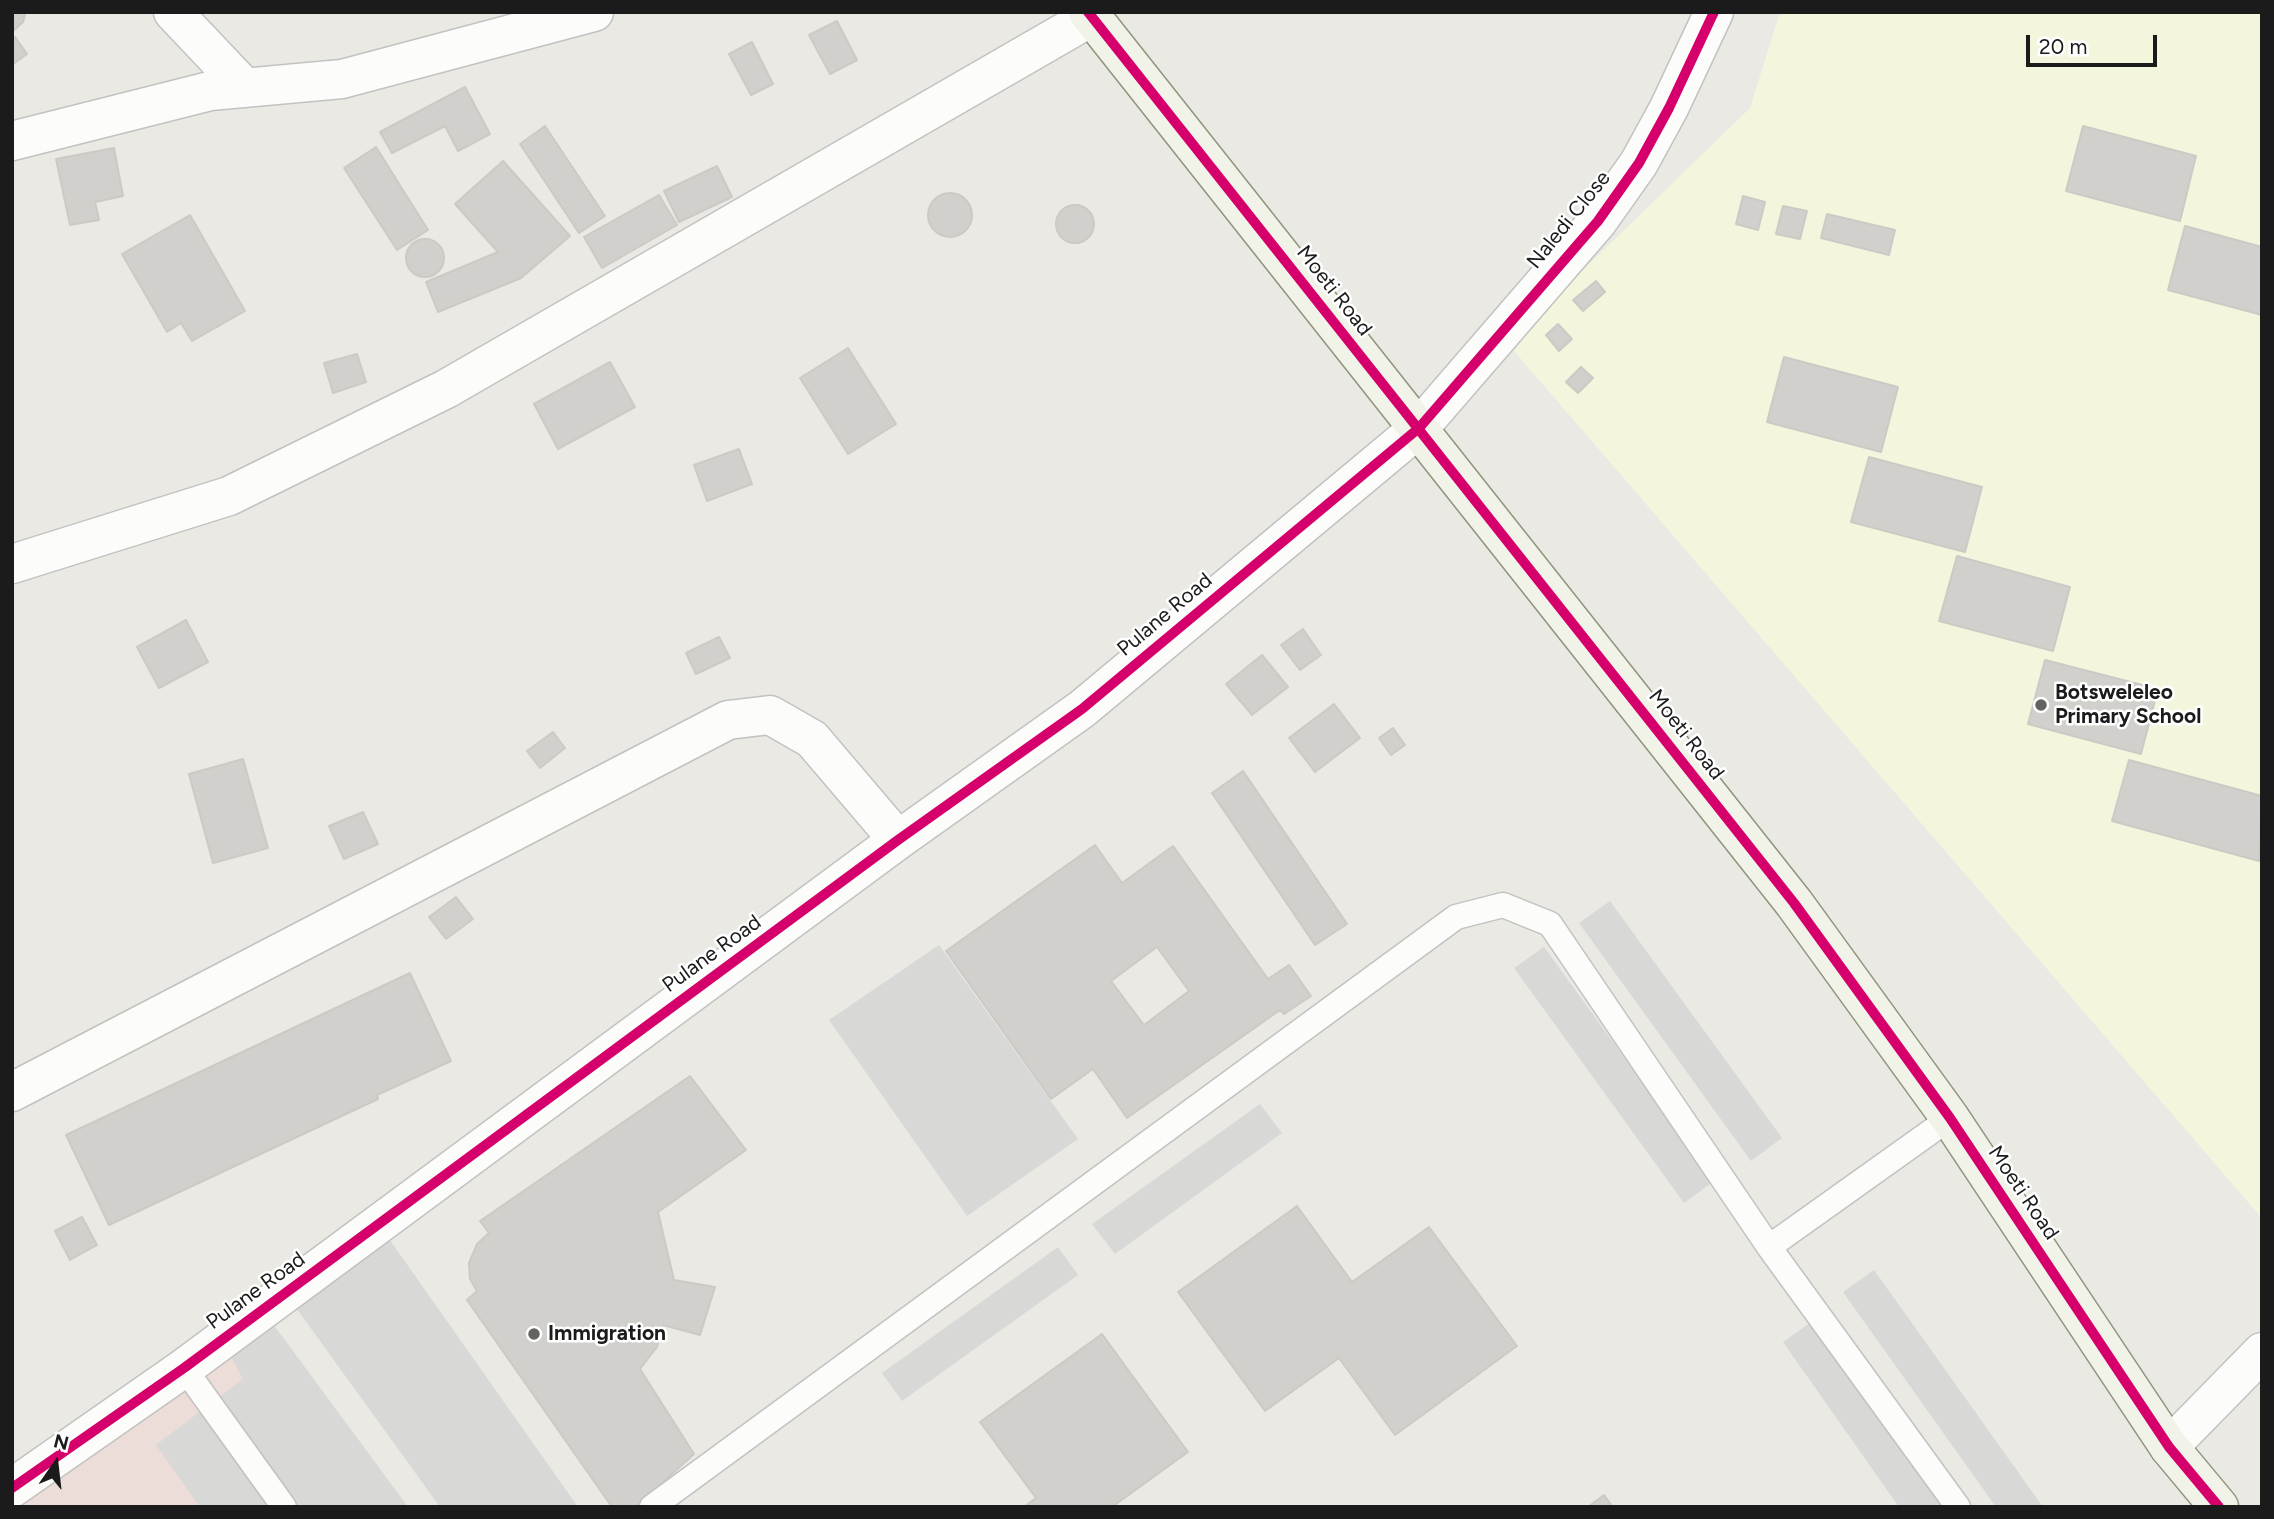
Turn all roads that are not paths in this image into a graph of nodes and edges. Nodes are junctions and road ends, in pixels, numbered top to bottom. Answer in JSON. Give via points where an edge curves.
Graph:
{"nodes":[{"id":1,"x":173,"y":12,"type":"edge"},
{"id":2,"x":594,"y":12,"type":"edge"},
{"id":3,"x":1714,"y":12,"type":"edge"},
{"id":4,"x":1090,"y":14,"type":"edge"},
{"id":5,"x":245,"y":88,"type":"junction"},
{"id":6,"x":12,"y":141,"type":"edge"},
{"id":7,"x":1419,"y":428,"type":"junction"},
{"id":8,"x":12,"y":564,"type":"edge"},
{"id":9,"x":898,"y":840,"type":"junction"},
{"id":10,"x":12,"y":1091,"type":"edge"},
{"id":11,"x":1950,"y":1118,"type":"junction"},
{"id":12,"x":1769,"y":1247,"type":"junction"},
{"id":13,"x":2262,"y":1352,"type":"edge"},
{"id":14,"x":184,"y":1368,"type":"junction"},
{"id":15,"x":2169,"y":1447,"type":"junction"},
{"id":16,"x":12,"y":1489,"type":"edge"},
{"id":17,"x":284,"y":1507,"type":"edge"},
{"id":18,"x":652,"y":1507,"type":"edge"},
{"id":19,"x":1958,"y":1507,"type":"edge"},
{"id":20,"x":2219,"y":1507,"type":"edge"}],
"edges":[{"from":1,"to":5,"type":"street"},
{"from":2,"to":5,"type":"street","via":[[342,79]]},
{"from":3,"to":7,"type":"street","name":"Naledi Close","via":[[1639,163],[1598,221]]},
{"from":4,"to":7,"type":"street","name":"Moeti Road"},
{"from":4,"to":8,"type":"street","via":[[446,389],[229,496]]},
{"from":5,"to":6,"type":"street","via":[[210,91]]},
{"from":7,"to":9,"type":"street","name":"Pulane Road","via":[[1082,709]]},
{"from":7,"to":11,"type":"street","name":"Moeti Road","via":[[1794,903]]},
{"from":9,"to":10,"type":"street","via":[[812,739],[770,715],[728,720]]},
{"from":9,"to":14,"type":"street","name":"Pulane Road"},
{"from":11,"to":12,"type":"lane"},
{"from":11,"to":15,"type":"street","name":"Moeti Road"},
{"from":12,"to":18,"type":"lane","via":[[1550,924],[1503,905],[1456,917]]},
{"from":12,"to":19,"type":"lane"},
{"from":13,"to":15,"type":"street"},
{"from":14,"to":16,"type":"street","name":"Pulane Road"},
{"from":14,"to":17,"type":"lane"},
{"from":15,"to":20,"type":"street","name":"Moeti Road"}]}
